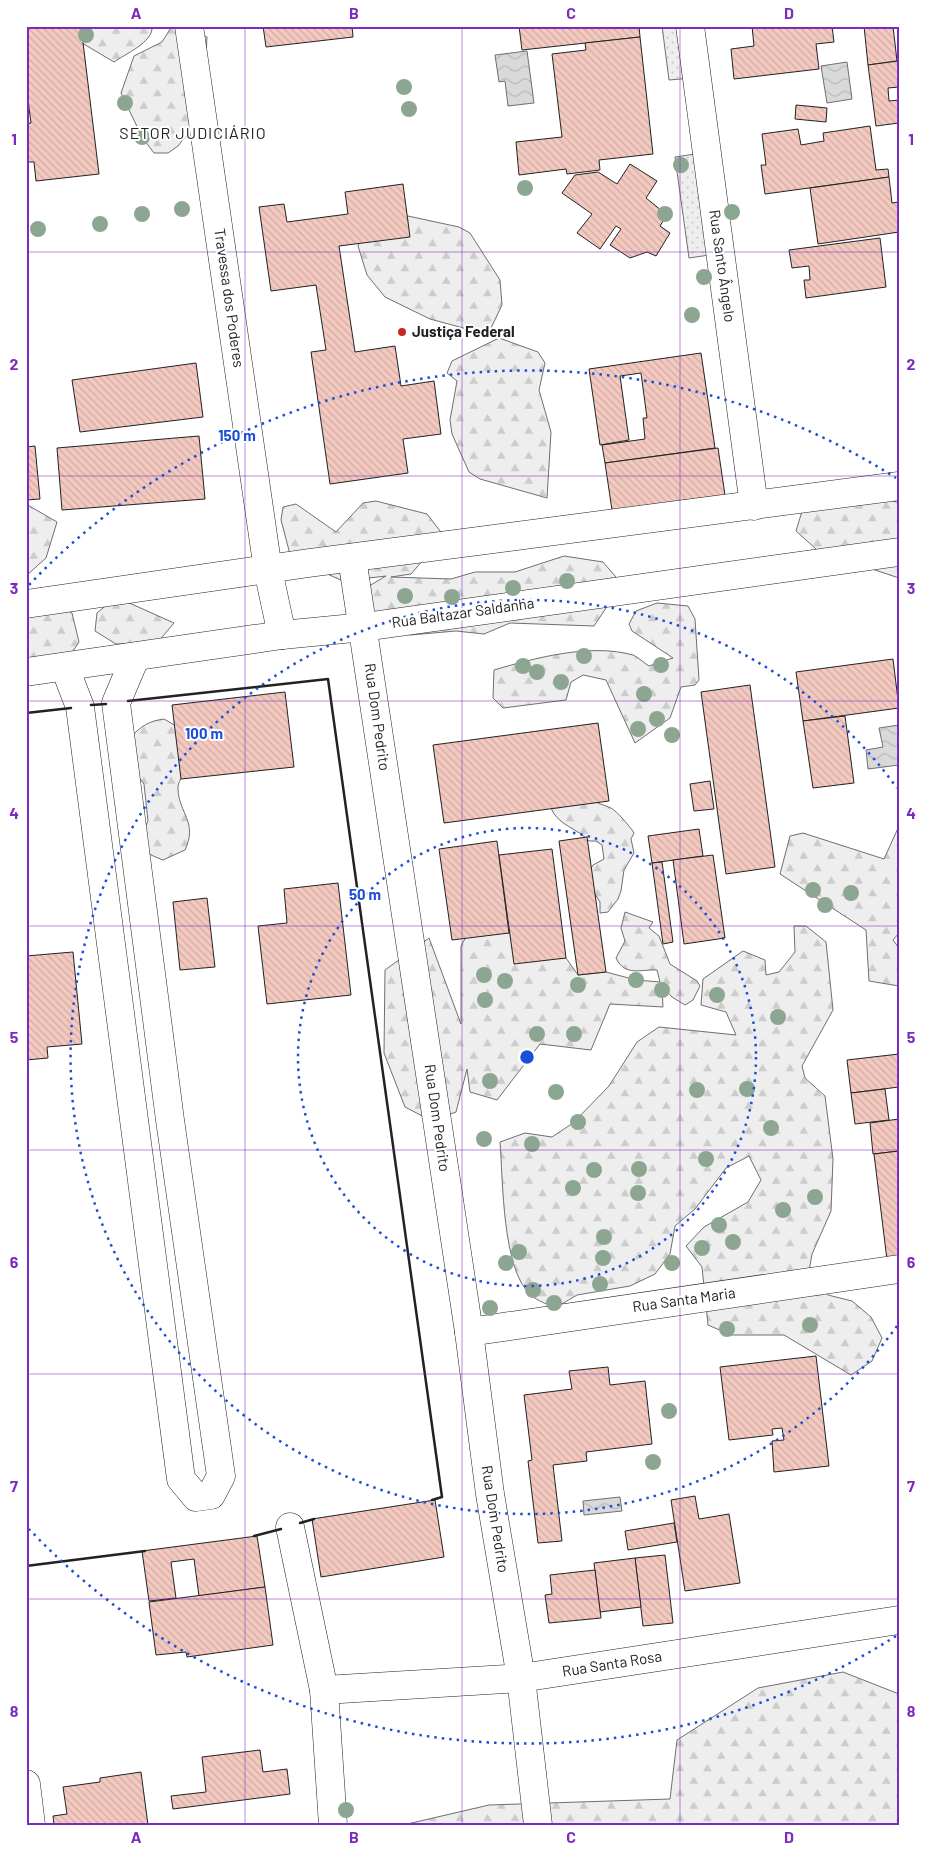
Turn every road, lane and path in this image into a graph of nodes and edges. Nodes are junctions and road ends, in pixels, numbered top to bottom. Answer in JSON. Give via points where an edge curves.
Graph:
{"nodes":[{"id":1,"x":190,"y":26,"type":"edge"},
{"id":2,"x":690,"y":26,"type":"edge"},
{"id":3,"x":899,"y":486,"type":"edge"},
{"id":4,"x":754,"y":506,"type":"junction"},
{"id":5,"x":899,"y":552,"type":"edge"},
{"id":6,"x":352,"y":558,"type":"junction"},
{"id":7,"x":268,"y":570,"type":"junction"},
{"id":8,"x":26,"y":604,"type":"edge"},
{"id":9,"x":364,"y":627,"type":"junction"},
{"id":10,"x":282,"y":635,"type":"junction"},
{"id":11,"x":135,"y":658,"type":"junction"},
{"id":12,"x":65,"y":668,"type":"junction"},
{"id":13,"x":26,"y":672,"type":"edge"},
{"id":14,"x":170,"y":1120,"type":"junction"},
{"id":15,"x":135,"y":1124,"type":"junction"},
{"id":16,"x":899,"y":1268,"type":"edge"},
{"id":17,"x":469,"y":1332,"type":"junction"},
{"id":18,"x":290,"y":1527,"type":"dead end"},
{"id":19,"x":899,"y":1620,"type":"edge"},
{"id":20,"x":521,"y":1678,"type":"junction"},
{"id":21,"x":324,"y":1690,"type":"junction"},
{"id":22,"x":26,"y":1784,"type":"edge"},
{"id":23,"x":31,"y":1825,"type":"edge"},
{"id":24,"x":333,"y":1825,"type":"edge"},
{"id":25,"x":538,"y":1825,"type":"edge"}],
"edges":[{"from":1,"to":7,"type":"street","name":"Travessa dos Poderes"},
{"from":2,"to":4,"type":"street","name":"Rua Santo Ângelo"},
{"from":3,"to":4,"type":"street"},
{"from":4,"to":6,"type":"street"},
{"from":5,"to":9,"type":"street","name":"Rua Baltazar Saldanha"},
{"from":6,"to":7,"type":"street"},
{"from":6,"to":9,"type":"street","name":"Rua Dom Pedrito"},
{"from":7,"to":8,"type":"street"},
{"from":7,"to":10,"type":"street","name":"Travessa dos Poderes"},
{"from":9,"to":10,"type":"street","name":"Rua Baltazar Saldanha"},
{"from":9,"to":17,"type":"street","name":"Rua Dom Pedrito"},
{"from":10,"to":11,"type":"street","name":"Rua Baltazar Saldanha"},
{"from":11,"to":12,"type":"street","name":"Rua Baltazar Saldanha"},
{"from":11,"to":14,"type":"street","via":[[116,703]]},
{"from":12,"to":13,"type":"street","name":"Rua Baltazar Saldanha"},
{"from":12,"to":15,"type":"street","via":[[80,707]]},
{"from":14,"to":15,"type":"street"},
{"from":14,"to":15,"type":"street","via":[[221,1476],[210,1496],[196,1497],[181,1479]]},
{"from":16,"to":17,"type":"street","name":"Rua Santa Maria"},
{"from":17,"to":20,"type":"street","name":"Rua Dom Pedrito","via":[[490,1494]]},
{"from":18,"to":21,"type":"street"},
{"from":19,"to":20,"type":"street","name":"Rua Santa Rosa"},
{"from":20,"to":21,"type":"street","name":"Rua Santa Rosa"},
{"from":20,"to":25,"type":"street","name":"Rua Dom Pedrito"},
{"from":21,"to":24,"type":"street"},
{"from":22,"to":23,"type":"street"}]}
